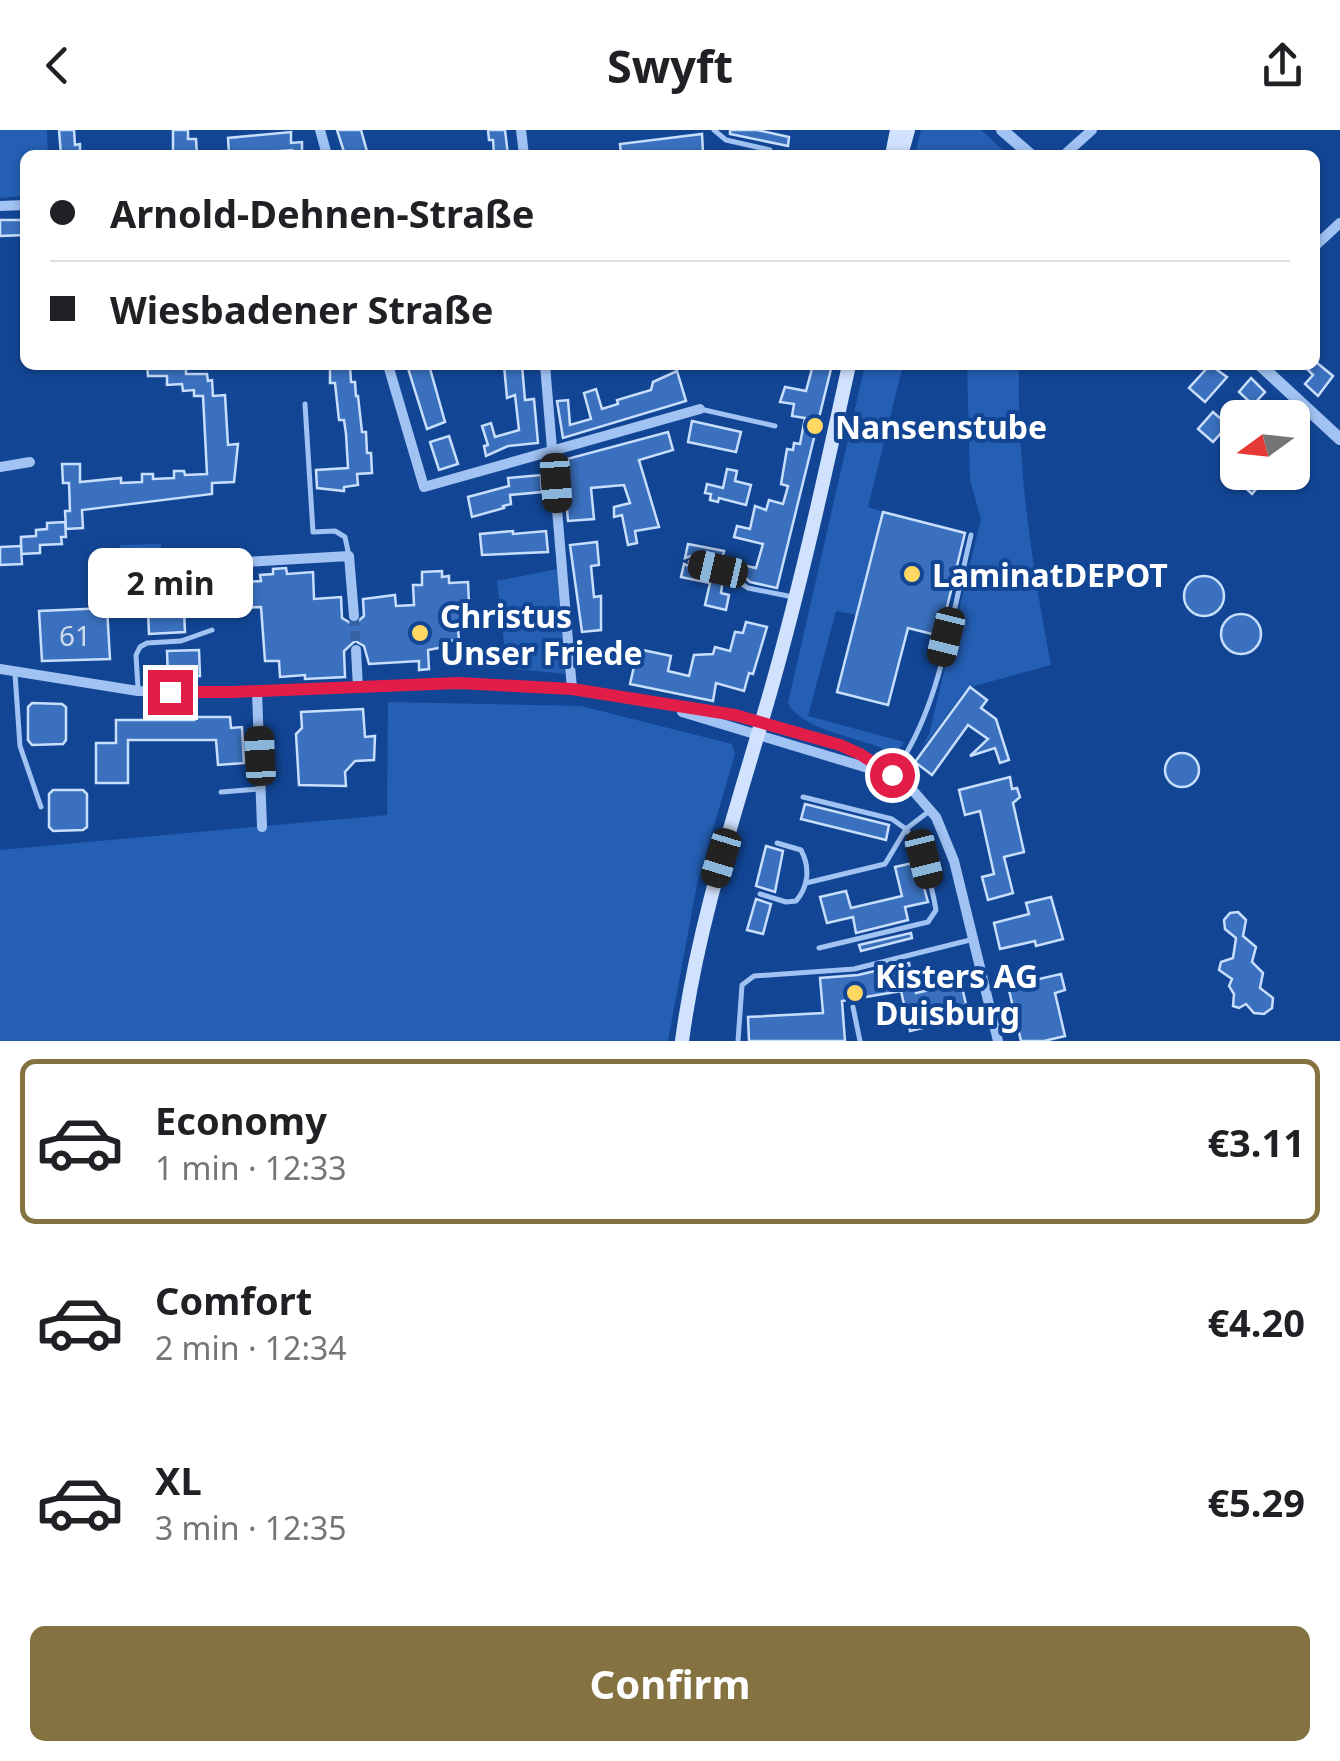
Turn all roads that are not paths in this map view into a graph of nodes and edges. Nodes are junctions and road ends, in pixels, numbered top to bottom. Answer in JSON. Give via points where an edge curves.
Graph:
{"nodes":[{"id":1,"x":714,"y":130,"type":"edge"},
{"id":2,"x":1092,"y":130,"type":"edge"},
{"id":3,"x":1006,"y":132,"type":"edge"},
{"id":4,"x":763,"y":150,"type":"edge"},
{"id":5,"x":1026,"y":150,"type":"edge"},
{"id":6,"x":1070,"y":150,"type":"edge"},
{"id":7,"x":1340,"y":222,"type":"edge"},
{"id":8,"x":1320,"y":241,"type":"edge"},
{"id":9,"x":389,"y":370,"type":"edge"},
{"id":10,"x":545,"y":370,"type":"edge"},
{"id":11,"x":848,"y":370,"type":"edge"},
{"id":12,"x":1265,"y":370,"type":"edge"},
{"id":13,"x":305,"y":404,"type":"dead end"},
{"id":14,"x":700,"y":409,"type":"joint"},
{"id":15,"x":775,"y":426,"type":"dead end"},
{"id":16,"x":1340,"y":440,"type":"edge"},
{"id":17,"x":553,"y":451,"type":"junction"},
{"id":18,"x":30,"y":462,"type":"dead end"},
{"id":19,"x":0,"y":467,"type":"edge"},
{"id":20,"x":972,"y":535,"type":"dead end"},
{"id":21,"x":349,"y":556,"type":"junction"},
{"id":22,"x":690,"y":562,"type":"dead end"},
{"id":23,"x":192,"y":565,"type":"dead end"},
{"id":24,"x":796,"y":598,"type":"junction"},
{"id":25,"x":354,"y":616,"type":"tunnel mouth"},
{"id":26,"x":212,"y":630,"type":"dead end"},
{"id":27,"x":356,"y":650,"type":"tunnel mouth"},
{"id":28,"x":0,"y":669,"type":"edge"},
{"id":29,"x":15,"y":673,"type":"junction"},
{"id":30,"x":358,"y":688,"type":"junction"},
{"id":31,"x":572,"y":689,"type":"junction"},
{"id":32,"x":138,"y":691,"type":"junction"},
{"id":33,"x":257,"y":692,"type":"junction"},
{"id":34,"x":759,"y":730,"type":"junction"},
{"id":35,"x":892,"y":775,"type":"junction"},
{"id":36,"x":262,"y":789,"type":"junction"},
{"id":37,"x":221,"y":792,"type":"dead end"},
{"id":38,"x":803,"y":796,"type":"dead end"},
{"id":39,"x":41,"y":807,"type":"dead end"},
{"id":40,"x":930,"y":810,"type":"junction"},
{"id":41,"x":262,"y":827,"type":"dead end"},
{"id":42,"x":906,"y":829,"type":"junction"},
{"id":43,"x":778,"y":843,"type":"dead end"},
{"id":44,"x":806,"y":883,"type":"junction"},
{"id":45,"x":760,"y":894,"type":"dead end"},
{"id":46,"x":974,"y":940,"type":"junction"},
{"id":47,"x":819,"y":948,"type":"dead end"},
{"id":48,"x":853,"y":1007,"type":"dead end"},
{"id":49,"x":682,"y":1041,"type":"edge"},
{"id":50,"x":738,"y":1041,"type":"edge"},
{"id":51,"x":860,"y":1041,"type":"edge"},
{"id":52,"x":997,"y":1041,"type":"edge"}],
"edges":[{"from":1,"to":4,"type":"lane"},
{"from":2,"to":6,"type":"street"},
{"from":3,"to":5,"type":"street"},
{"from":7,"to":8,"type":"street"},
{"from":9,"to":17,"type":"street","via":[[424,487]]},
{"from":10,"to":17,"type":"street"},
{"from":11,"to":24,"type":"main road"},
{"from":12,"to":16,"type":"street"},
{"from":13,"to":21,"type":"lane","via":[[313,532],[345,537]]},
{"from":14,"to":15,"type":"lane"},
{"from":14,"to":17,"type":"street"},
{"from":17,"to":31,"type":"street"},
{"from":18,"to":19,"type":"street"},
{"from":20,"to":35,"type":"lane","via":[[929,706]]},
{"from":21,"to":23,"type":"street"},
{"from":21,"to":25,"type":"street"},
{"from":22,"to":24,"type":"lane","via":[[718,569],[748,588]]},
{"from":24,"to":34,"type":"main road"},
{"from":26,"to":32,"type":"lane","via":[[140,647]]},
{"from":27,"to":30,"type":"street"},
{"from":28,"to":29,"type":"street"},
{"from":29,"to":32,"type":"street"},
{"from":29,"to":39,"type":"lane","via":[[20,746]]},
{"from":30,"to":31,"type":"street","via":[[470,683]]},
{"from":30,"to":33,"type":"street"},
{"from":31,"to":34,"type":"street"},
{"from":32,"to":33,"type":"street"},
{"from":33,"to":36,"type":"street"},
{"from":34,"to":35,"type":"street"},
{"from":34,"to":49,"type":"main road","via":[[708,905]]},
{"from":35,"to":40,"type":"street"},
{"from":36,"to":37,"type":"lane"},
{"from":36,"to":41,"type":"street"},
{"from":38,"to":42,"type":"lane","via":[[892,819]]},
{"from":40,"to":42,"type":"lane"},
{"from":40,"to":46,"type":"street","via":[[954,861]]},
{"from":42,"to":44,"type":"lane","via":[[885,864]]},
{"from":42,"to":47,"type":"lane","via":[[924,859],[934,917]]},
{"from":43,"to":44,"type":"lane","via":[[801,850]]},
{"from":44,"to":45,"type":"lane","via":[[796,901]]},
{"from":46,"to":50,"type":"lane","via":[[854,969],[754,976],[742,985]]},
{"from":46,"to":52,"type":"street"},
{"from":48,"to":51,"type":"lane"}]}
